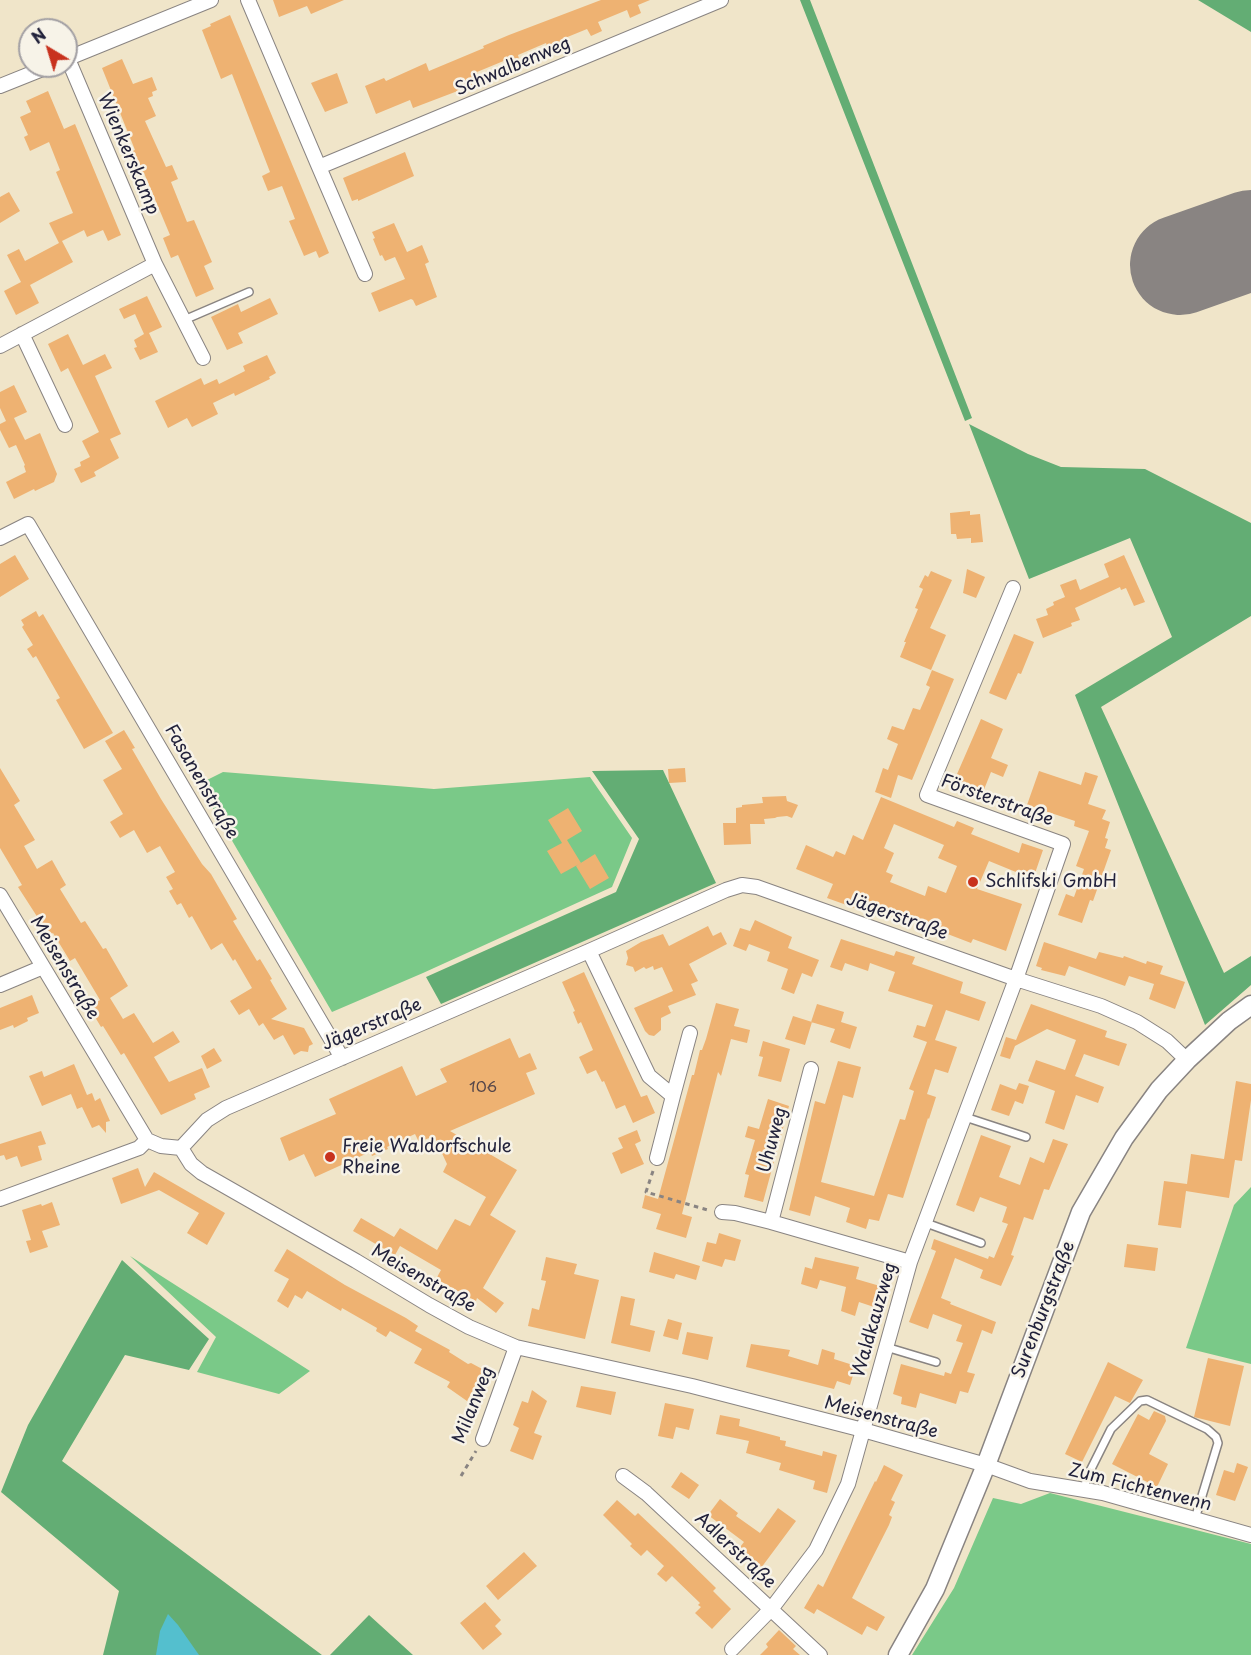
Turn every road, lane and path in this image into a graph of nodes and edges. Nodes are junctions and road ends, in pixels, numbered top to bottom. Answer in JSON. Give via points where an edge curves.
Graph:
{"nodes":[{"id":1,"x":210,"y":0,"type":"edge"},
{"id":2,"x":248,"y":0,"type":"edge"},
{"id":3,"x":721,"y":0,"type":"edge"},
{"id":4,"x":78,"y":54,"type":"edge"},
{"id":5,"x":20,"y":78,"type":"edge"},
{"id":6,"x":75,"y":78,"type":"edge"},
{"id":7,"x":0,"y":86,"type":"edge"},
{"id":8,"x":319,"y":166,"type":"junction"},
{"id":9,"x":155,"y":264,"type":"junction"},
{"id":10,"x":365,"y":274,"type":"dead end"},
{"id":11,"x":249,"y":292,"type":"dead end"},
{"id":12,"x":184,"y":320,"type":"junction"},
{"id":13,"x":22,"y":334,"type":"junction"},
{"id":14,"x":0,"y":346,"type":"edge"},
{"id":15,"x":203,"y":358,"type":"dead end"},
{"id":16,"x":65,"y":425,"type":"dead end"},
{"id":17,"x":0,"y":538,"type":"edge"},
{"id":18,"x":1012,"y":588,"type":"dead end"},
{"id":19,"x":0,"y":895,"type":"edge"},
{"id":20,"x":589,"y":951,"type":"junction"},
{"id":21,"x":43,"y":967,"type":"junction"},
{"id":22,"x":1016,"y":979,"type":"junction"},
{"id":23,"x":0,"y":985,"type":"edge"},
{"id":24,"x":1251,"y":1005,"type":"edge"},
{"id":25,"x":690,"y":1033,"type":"dead end"},
{"id":26,"x":342,"y":1058,"type":"junction"},
{"id":27,"x":1186,"y":1060,"type":"junction"},
{"id":28,"x":811,"y":1069,"type":"dead end"},
{"id":29,"x":673,"y":1095,"type":"junction"},
{"id":30,"x":965,"y":1117,"type":"junction"},
{"id":31,"x":1026,"y":1137,"type":"dead end"},
{"id":32,"x":147,"y":1140,"type":"junction"},
{"id":33,"x":181,"y":1148,"type":"junction"},
{"id":34,"x":657,"y":1158,"type":"joint"},
{"id":35,"x":0,"y":1199,"type":"edge"},
{"id":36,"x":722,"y":1212,"type":"joint"},
{"id":37,"x":771,"y":1221,"type":"junction"},
{"id":38,"x":926,"y":1223,"type":"junction"},
{"id":39,"x":981,"y":1243,"type":"dead end"},
{"id":40,"x":910,"y":1262,"type":"junction"},
{"id":41,"x":516,"y":1347,"type":"junction"},
{"id":42,"x":886,"y":1347,"type":"junction"},
{"id":43,"x":936,"y":1362,"type":"dead end"},
{"id":44,"x":863,"y":1430,"type":"junction"},
{"id":45,"x":483,"y":1439,"type":"joint"},
{"id":46,"x":986,"y":1465,"type":"junction"},
{"id":47,"x":461,"y":1476,"type":"dead end"},
{"id":48,"x":623,"y":1476,"type":"dead end"},
{"id":49,"x":1083,"y":1490,"type":"junction"},
{"id":50,"x":1195,"y":1519,"type":"junction"},
{"id":51,"x":1251,"y":1535,"type":"edge"},
{"id":52,"x":772,"y":1608,"type":"junction"},
{"id":53,"x":732,"y":1649,"type":"dead end"},
{"id":54,"x":820,"y":1655,"type":"edge"},
{"id":55,"x":898,"y":1655,"type":"edge"}],
"edges":[{"from":1,"to":4,"type":"street"},
{"from":2,"to":8,"type":"street"},
{"from":3,"to":8,"type":"street","name":"Schwalbenweg"},
{"from":5,"to":7,"type":"street"},
{"from":6,"to":9,"type":"street","name":"Wienkerskamp"},
{"from":8,"to":10,"type":"street"},
{"from":9,"to":12,"type":"street","name":"Wienkerskamp"},
{"from":9,"to":13,"type":"street"},
{"from":11,"to":12,"type":"lane"},
{"from":12,"to":15,"type":"street","name":"Wienkerskamp"},
{"from":13,"to":14,"type":"street"},
{"from":13,"to":16,"type":"street"},
{"from":17,"to":26,"type":"street","name":"Fasanenstraße","via":[[28,524]]},
{"from":18,"to":22,"type":"street","name":"Försterstraße","via":[[927,795],[1063,844]]},
{"from":19,"to":21,"type":"street","name":"Meisenstraße"},
{"from":20,"to":22,"type":"street","name":"Jägerstraße","via":[[742,885],[758,887]]},
{"from":20,"to":26,"type":"street","name":"Jägerstraße"},
{"from":20,"to":29,"type":"street","via":[[649,1076]]},
{"from":21,"to":23,"type":"street"},
{"from":21,"to":32,"type":"street","name":"Meisenstraße"},
{"from":22,"to":27,"type":"street","name":"Jägerstraße","via":[[1101,1006],[1137,1022],[1167,1041]]},
{"from":22,"to":30,"type":"street","name":"Waldkauzweg"},
{"from":24,"to":27,"type":"street","name":"Surenburgstraße"},
{"from":25,"to":29,"type":"street"},
{"from":26,"to":33,"type":"street","name":"Jägerstraße","via":[[226,1108],[207,1120]]},
{"from":27,"to":46,"type":"street","name":"Surenburgstraße","via":[[1124,1138],[1081,1212]]},
{"from":28,"to":37,"type":"street","name":"Uhuweg"},
{"from":29,"to":34,"type":"street"},
{"from":30,"to":31,"type":"lane"},
{"from":30,"to":38,"type":"street","name":"Waldkauzweg"},
{"from":32,"to":33,"type":"street"},
{"from":32,"to":35,"type":"street","via":[[139,1148]]},
{"from":33,"to":41,"type":"street","name":"Meisenstraße","via":[[190,1164],[202,1173],[429,1305]]},
{"from":34,"to":36,"type":"path","via":[[646,1192]]},
{"from":36,"to":37,"type":"street"},
{"from":37,"to":40,"type":"street"},
{"from":38,"to":39,"type":"lane"},
{"from":38,"to":40,"type":"street","name":"Waldkauzweg"},
{"from":40,"to":42,"type":"street","name":"Waldkauzweg"},
{"from":41,"to":44,"type":"street","name":"Meisenstraße","via":[[692,1386]]},
{"from":41,"to":45,"type":"street","name":"Milanweg"},
{"from":42,"to":43,"type":"lane"},
{"from":42,"to":44,"type":"street","name":"Waldkauzweg"},
{"from":44,"to":46,"type":"street","name":"Meisenstraße"},
{"from":44,"to":52,"type":"street","name":"Waldkauzweg","via":[[848,1484],[816,1550]]},
{"from":45,"to":47,"type":"path","name":"Milanweg"},
{"from":46,"to":49,"type":"street","name":"Zum Fichtenvenn","via":[[1030,1481]]},
{"from":46,"to":55,"type":"street","name":"Surenburgstraße","via":[[935,1589]]},
{"from":48,"to":52,"type":"street","name":"Adlerstraße"},
{"from":49,"to":50,"type":"street","name":"Zum Fichtenvenn"},
{"from":49,"to":50,"type":"lane","via":[[1111,1428],[1140,1401],[1147,1400],[1208,1429],[1216,1437],[1218,1443]]},
{"from":50,"to":51,"type":"street","name":"Zum Fichtenvenn"},
{"from":52,"to":53,"type":"street","name":"Waldkauzweg"},
{"from":52,"to":54,"type":"street","name":"Adlerstraße"}]}
